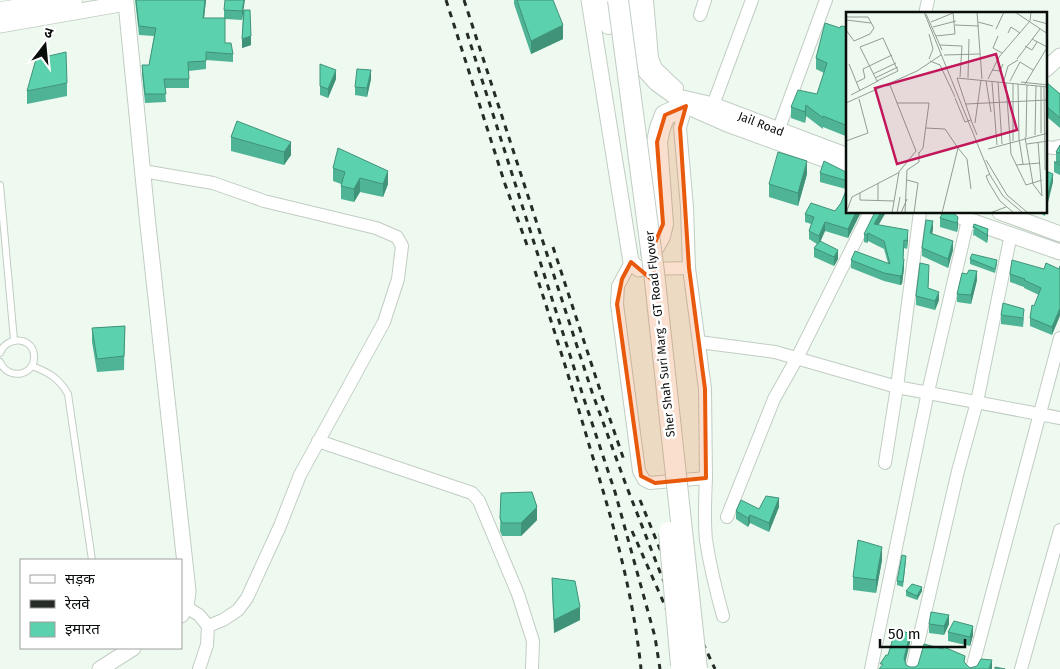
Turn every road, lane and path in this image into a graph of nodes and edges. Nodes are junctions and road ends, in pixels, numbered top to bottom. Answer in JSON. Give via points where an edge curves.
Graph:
{"nodes":[{"id":1,"x":73,"y":0,"type":"edge"},
{"id":2,"x":590,"y":0,"type":"edge"},
{"id":3,"x":606,"y":0,"type":"edge"},
{"id":4,"x":618,"y":0,"type":"edge"},
{"id":5,"x":636,"y":0,"type":"edge"},
{"id":6,"x":647,"y":0,"type":"edge"},
{"id":7,"x":705,"y":0,"type":"edge"},
{"id":8,"x":752,"y":0,"type":"edge"},
{"id":9,"x":826,"y":0,"type":"edge"},
{"id":10,"x":126,"y":2,"type":"edge"},
{"id":11,"x":0,"y":11,"type":"edge"},
{"id":12,"x":700,"y":15,"type":"dead end"},
{"id":13,"x":818,"y":24,"type":"junction"},
{"id":14,"x":0,"y":25,"type":"edge"},
{"id":15,"x":833,"y":27,"type":"edge"},
{"id":16,"x":1060,"y":56,"type":"edge"},
{"id":17,"x":1048,"y":67,"type":"edge"},
{"id":18,"x":678,"y":104,"type":"junction"},
{"id":19,"x":713,"y":105,"type":"junction"},
{"id":20,"x":778,"y":131,"type":"junction"},
{"id":21,"x":846,"y":155,"type":"edge"},
{"id":22,"x":846,"y":167,"type":"edge"},
{"id":23,"x":142,"y":171,"type":"junction"},
{"id":24,"x":0,"y":185,"type":"edge"},
{"id":25,"x":869,"y":214,"type":"edge"},
{"id":26,"x":920,"y":214,"type":"edge"},
{"id":27,"x":957,"y":214,"type":"edge"},
{"id":28,"x":1005,"y":214,"type":"edge"},
{"id":29,"x":968,"y":220,"type":"junction"},
{"id":30,"x":1011,"y":234,"type":"junction"},
{"id":31,"x":1060,"y":234,"type":"edge"},
{"id":32,"x":651,"y":252,"type":"junction"},
{"id":33,"x":1060,"y":252,"type":"edge"},
{"id":34,"x":635,"y":266,"type":"junction"},
{"id":35,"x":689,"y":268,"type":"junction"},
{"id":36,"x":1060,"y":338,"type":"edge"},
{"id":37,"x":14,"y":340,"type":"junction"},
{"id":38,"x":700,"y":342,"type":"junction"},
{"id":39,"x":0,"y":352,"type":"edge"},
{"id":40,"x":797,"y":358,"type":"junction"},
{"id":41,"x":0,"y":362,"type":"edge"},
{"id":42,"x":32,"y":366,"type":"junction"},
{"id":43,"x":897,"y":387,"type":"junction"},
{"id":44,"x":928,"y":392,"type":"junction"},
{"id":45,"x":977,"y":402,"type":"junction"},
{"id":46,"x":1040,"y":414,"type":"junction"},
{"id":47,"x":1060,"y":418,"type":"edge"},
{"id":48,"x":318,"y":441,"type":"junction"},
{"id":49,"x":885,"y":463,"type":"dead end"},
{"id":50,"x":706,"y":478,"type":"junction"},
{"id":51,"x":727,"y":517,"type":"dead end"},
{"id":52,"x":1060,"y":530,"type":"edge"},
{"id":53,"x":92,"y":559,"type":"edge"},
{"id":54,"x":184,"y":611,"type":"edge"},
{"id":55,"x":723,"y":616,"type":"dead end"},
{"id":56,"x":208,"y":626,"type":"junction"},
{"id":57,"x":131,"y":649,"type":"edge"},
{"id":58,"x":100,"y":669,"type":"edge"},
{"id":59,"x":199,"y":669,"type":"edge"},
{"id":60,"x":532,"y":669,"type":"edge"},
{"id":61,"x":681,"y":669,"type":"edge"},
{"id":62,"x":697,"y":669,"type":"edge"},
{"id":63,"x":871,"y":669,"type":"edge"},
{"id":64,"x":912,"y":669,"type":"edge"},
{"id":65,"x":972,"y":669,"type":"edge"},
{"id":66,"x":1020,"y":669,"type":"edge"}],
"edges":[{"from":1,"to":11,"type":"main road"},
{"from":2,"to":34,"type":"street"},
{"from":3,"to":61,"type":"main road","name":"Sher Shah Suri Marg - GT Road Flyover","bridge":true,"via":[[665,483]]},
{"from":4,"to":32,"type":"main road","name":"Sher Shah Suri Marg - GT Road Flyover","bridge":true},
{"from":5,"to":18,"type":"street","via":[[646,72]]},
{"from":6,"to":18,"type":"street","via":[[652,58],[656,68],[677,88]]},
{"from":7,"to":12,"type":"street"},
{"from":8,"to":19,"type":"street"},
{"from":9,"to":13,"type":"street"},
{"from":10,"to":14,"type":"street"},
{"from":10,"to":23,"type":"street"},
{"from":13,"to":15,"type":"street"},
{"from":13,"to":20,"type":"street"},
{"from":16,"to":17,"type":"street"},
{"from":18,"to":19,"type":"street","name":"Jail Road"},
{"from":18,"to":22,"type":"street","name":"Jail Road"},
{"from":18,"to":32,"type":"main road","via":[[665,115],[657,142],[663,224]]},
{"from":18,"to":35,"type":"street"},
{"from":19,"to":20,"type":"street","name":"Jail Road"},
{"from":20,"to":21,"type":"street","name":"Jail Road"},
{"from":23,"to":48,"type":"street","via":[[213,184],[264,201],[376,228],[391,233],[400,241],[398,279],[384,322]]},
{"from":23,"to":54,"type":"street","via":[[188,591]]},
{"from":24,"to":37,"type":"lane"},
{"from":25,"to":40,"type":"street"},
{"from":26,"to":43,"type":"street"},
{"from":27,"to":29,"type":"street"},
{"from":28,"to":31,"type":"street"},
{"from":29,"to":30,"type":"street"},
{"from":29,"to":44,"type":"street"},
{"from":30,"to":33,"type":"street"},
{"from":30,"to":45,"type":"street"},
{"from":32,"to":62,"type":"main road","name":"Sher Shah Suri Marg - GT Road Flyover","bridge":true},
{"from":34,"to":35,"type":"street"},
{"from":34,"to":50,"type":"street","via":[[618,286],[617,304],[639,471],[650,483]]},
{"from":35,"to":38,"type":"street"},
{"from":36,"to":46,"type":"street"},
{"from":37,"to":39,"type":"lane","via":[[4,345]]},
{"from":37,"to":42,"type":"lane","via":[[25,342],[32,350]]},
{"from":38,"to":40,"type":"street"},
{"from":38,"to":50,"type":"street","via":[[705,389]]},
{"from":40,"to":43,"type":"street"},
{"from":40,"to":51,"type":"street","via":[[774,399]]},
{"from":41,"to":42,"type":"lane","via":[[13,374],[24,373]]},
{"from":42,"to":53,"type":"lane","via":[[55,377],[68,394]]},
{"from":43,"to":44,"type":"street"},
{"from":43,"to":49,"type":"street"},
{"from":44,"to":45,"type":"street"},
{"from":44,"to":63,"type":"street"},
{"from":45,"to":46,"type":"street"},
{"from":45,"to":64,"type":"street"},
{"from":46,"to":47,"type":"street"},
{"from":46,"to":65,"type":"street"},
{"from":48,"to":56,"type":"street","via":[[247,598],[238,610]]},
{"from":48,"to":60,"type":"street","via":[[472,493],[479,501],[518,594],[533,641]]},
{"from":50,"to":55,"type":"street","via":[[706,538]]},
{"from":52,"to":66,"type":"street"},
{"from":54,"to":56,"type":"street","via":[[199,615]]},
{"from":56,"to":59,"type":"street","via":[[207,645]]},
{"from":57,"to":58,"type":"street"}]}
